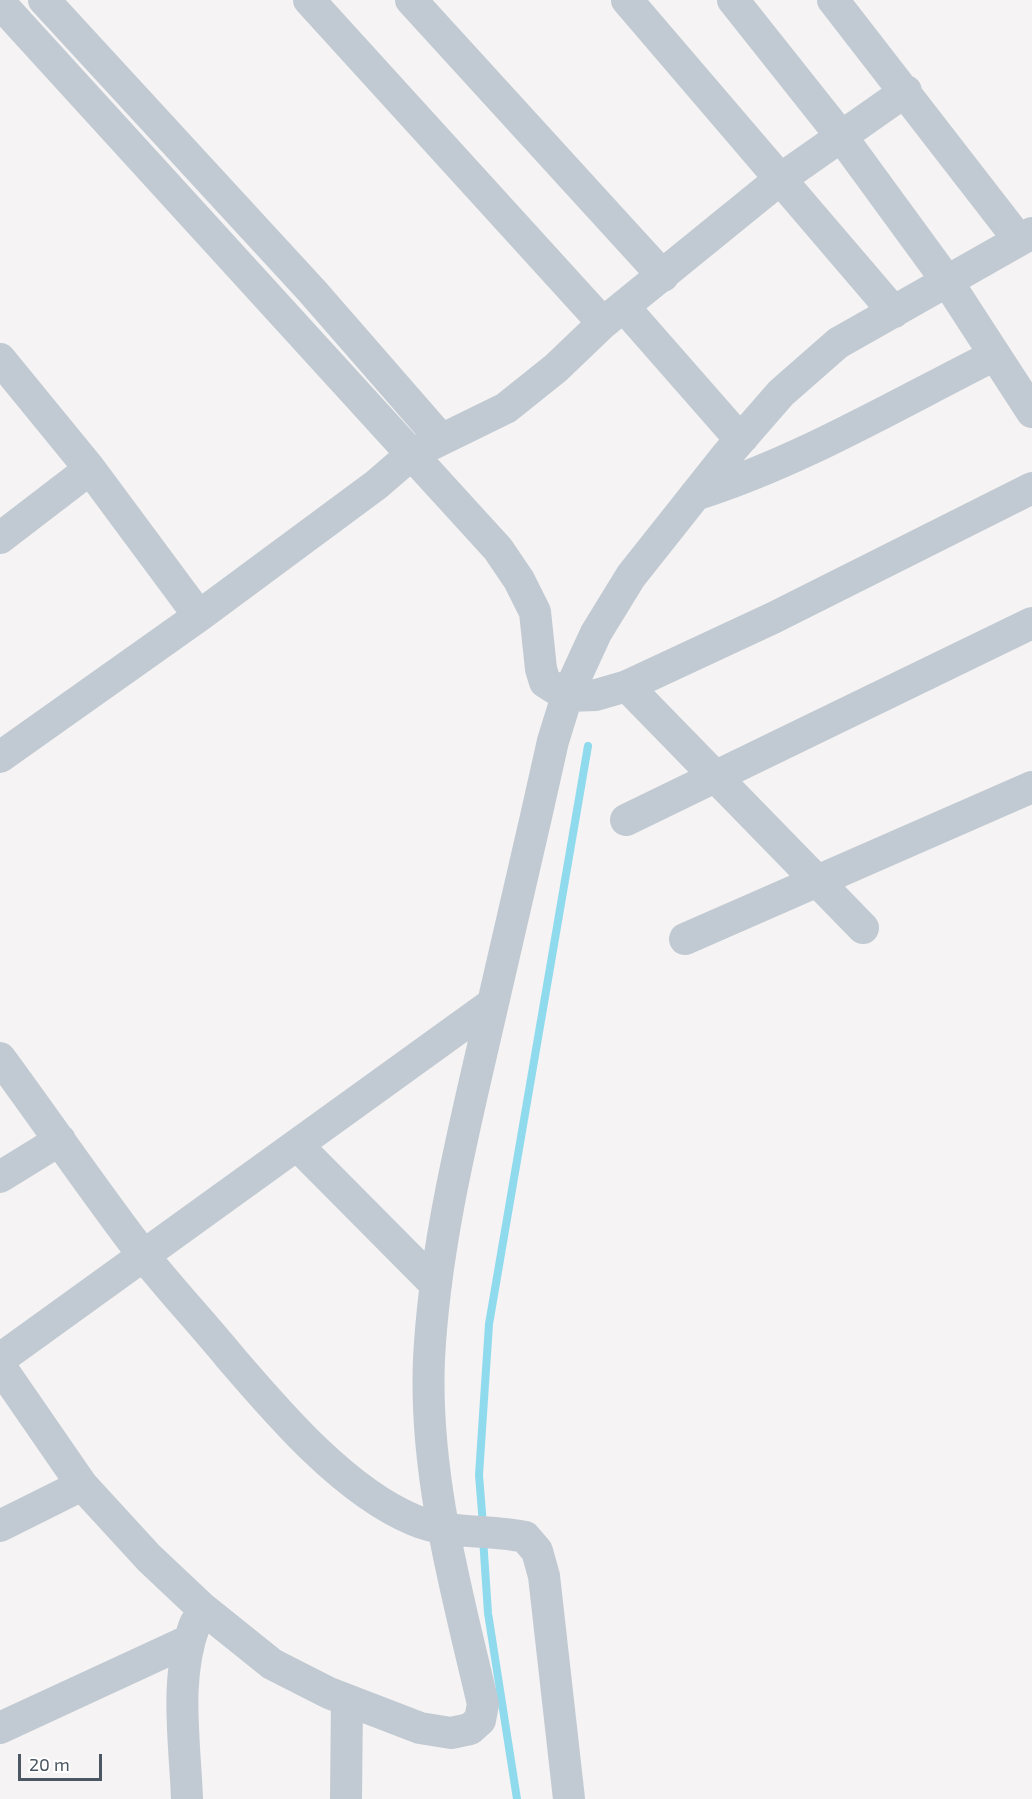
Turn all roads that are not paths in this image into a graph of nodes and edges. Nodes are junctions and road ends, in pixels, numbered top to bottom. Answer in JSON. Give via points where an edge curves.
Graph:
{"nodes":[{"id":1,"x":44,"y":0,"type":"edge"},
{"id":2,"x":309,"y":0,"type":"edge"},
{"id":3,"x":411,"y":0,"type":"edge"},
{"id":4,"x":627,"y":0,"type":"edge"},
{"id":5,"x":733,"y":0,"type":"edge"},
{"id":6,"x":833,"y":0,"type":"edge"},
{"id":7,"x":0,"y":3,"type":"edge"},
{"id":8,"x":906,"y":90,"type":"junction"},
{"id":9,"x":841,"y":136,"type":"junction"},
{"id":10,"x":779,"y":180,"type":"junction"},
{"id":11,"x":1026,"y":236,"type":"edge"},
{"id":12,"x":663,"y":276,"type":"junction"},
{"id":13,"x":947,"y":281,"type":"junction"},
{"id":14,"x":894,"y":312,"type":"junction"},
{"id":15,"x":613,"y":315,"type":"junction"},
{"id":16,"x":995,"y":355,"type":"junction"},
{"id":17,"x":0,"y":359,"type":"edge"},
{"id":18,"x":1032,"y":412,"type":"edge"},
{"id":19,"x":743,"y":437,"type":"junction"},
{"id":20,"x":441,"y":439,"type":"junction"},
{"id":21,"x":412,"y":454,"type":"junction"},
{"id":22,"x":90,"y":469,"type":"junction"},
{"id":23,"x":1032,"y":488,"type":"edge"},
{"id":24,"x":695,"y":495,"type":"junction"},
{"id":25,"x":0,"y":538,"type":"edge"},
{"id":26,"x":199,"y":616,"type":"junction"},
{"id":27,"x":1032,"y":623,"type":"edge"},
{"id":28,"x":627,"y":686,"type":"junction"},
{"id":29,"x":567,"y":696,"type":"junction"},
{"id":30,"x":0,"y":757,"type":"edge"},
{"id":31,"x":715,"y":777,"type":"junction"},
{"id":32,"x":1032,"y":787,"type":"edge"},
{"id":33,"x":626,"y":820,"type":"dead end"},
{"id":34,"x":817,"y":881,"type":"junction"},
{"id":35,"x":863,"y":928,"type":"dead end"},
{"id":36,"x":685,"y":939,"type":"dead end"},
{"id":37,"x":492,"y":1004,"type":"junction"},
{"id":38,"x":0,"y":1058,"type":"edge"},
{"id":39,"x":60,"y":1140,"type":"junction"},
{"id":40,"x":297,"y":1145,"type":"junction"},
{"id":41,"x":0,"y":1177,"type":"edge"},
{"id":42,"x":144,"y":1256,"type":"junction"},
{"id":43,"x":436,"y":1286,"type":"junction"},
{"id":44,"x":0,"y":1359,"type":"edge"},
{"id":45,"x":0,"y":1366,"type":"edge"},
{"id":46,"x":82,"y":1485,"type":"junction"},
{"id":47,"x":0,"y":1526,"type":"edge"},
{"id":48,"x":448,"y":1530,"type":"junction"},
{"id":49,"x":201,"y":1607,"type":"junction"},
{"id":50,"x":188,"y":1641,"type":"junction"},
{"id":51,"x":347,"y":1701,"type":"junction"},
{"id":52,"x":0,"y":1728,"type":"edge"},
{"id":53,"x":187,"y":1799,"type":"edge"},
{"id":54,"x":346,"y":1799,"type":"edge"},
{"id":55,"x":569,"y":1799,"type":"edge"}],
"edges":[{"from":1,"to":20,"type":"street","via":[[312,291]]},
{"from":2,"to":15,"type":"street"},
{"from":3,"to":12,"type":"street"},
{"from":4,"to":10,"type":"street"},
{"from":5,"to":9,"type":"street"},
{"from":6,"to":8,"type":"street"},
{"from":7,"to":21,"type":"street"},
{"from":8,"to":9,"type":"street"},
{"from":8,"to":11,"type":"street"},
{"from":9,"to":10,"type":"street"},
{"from":9,"to":13,"type":"street"},
{"from":10,"to":12,"type":"street"},
{"from":10,"to":14,"type":"street"},
{"from":11,"to":13,"type":"street"},
{"from":12,"to":15,"type":"street"},
{"from":13,"to":14,"type":"street"},
{"from":13,"to":16,"type":"street"},
{"from":14,"to":19,"type":"street","via":[[838,343],[781,393]]},
{"from":15,"to":19,"type":"street"},
{"from":15,"to":20,"type":"street","via":[[506,408]]},
{"from":16,"to":18,"type":"street"},
{"from":16,"to":24,"type":"street","via":[[782,463]]},
{"from":17,"to":22,"type":"street"},
{"from":19,"to":24,"type":"street"},
{"from":20,"to":21,"type":"street"},
{"from":21,"to":26,"type":"street"},
{"from":21,"to":29,"type":"street","via":[[498,549],[519,580],[535,612],[545,682]]},
{"from":22,"to":25,"type":"street"},
{"from":22,"to":26,"type":"street"},
{"from":23,"to":28,"type":"street","via":[[773,618]]},
{"from":24,"to":29,"type":"street","via":[[632,576],[596,633]]},
{"from":26,"to":30,"type":"street"},
{"from":27,"to":31,"type":"street"},
{"from":28,"to":29,"type":"street"},
{"from":28,"to":31,"type":"street"},
{"from":29,"to":37,"type":"street"},
{"from":31,"to":33,"type":"street"},
{"from":31,"to":34,"type":"street"},
{"from":32,"to":34,"type":"street"},
{"from":34,"to":35,"type":"street"},
{"from":34,"to":36,"type":"street"},
{"from":37,"to":40,"type":"street"},
{"from":37,"to":43,"type":"street","via":[[462,1139]]},
{"from":38,"to":39,"type":"street"},
{"from":39,"to":41,"type":"street"},
{"from":39,"to":42,"type":"street"},
{"from":40,"to":42,"type":"street"},
{"from":40,"to":43,"type":"street"},
{"from":42,"to":44,"type":"street"},
{"from":42,"to":48,"type":"street","via":[[285,1422],[381,1502],[413,1520]]},
{"from":43,"to":48,"type":"street","via":[[429,1361],[433,1442]]},
{"from":45,"to":46,"type":"street"},
{"from":46,"to":47,"type":"street"},
{"from":46,"to":49,"type":"street","via":[[149,1558]]},
{"from":48,"to":51,"type":"street","via":[[483,1704],[480,1720],[470,1729],[451,1733],[420,1728]]},
{"from":48,"to":55,"type":"street","via":[[525,1537],[537,1551],[544,1576]]},
{"from":49,"to":50,"type":"street"},
{"from":49,"to":51,"type":"street","via":[[272,1664]]},
{"from":50,"to":52,"type":"street"},
{"from":50,"to":53,"type":"street","via":[[183,1690]]},
{"from":51,"to":54,"type":"street"}]}
